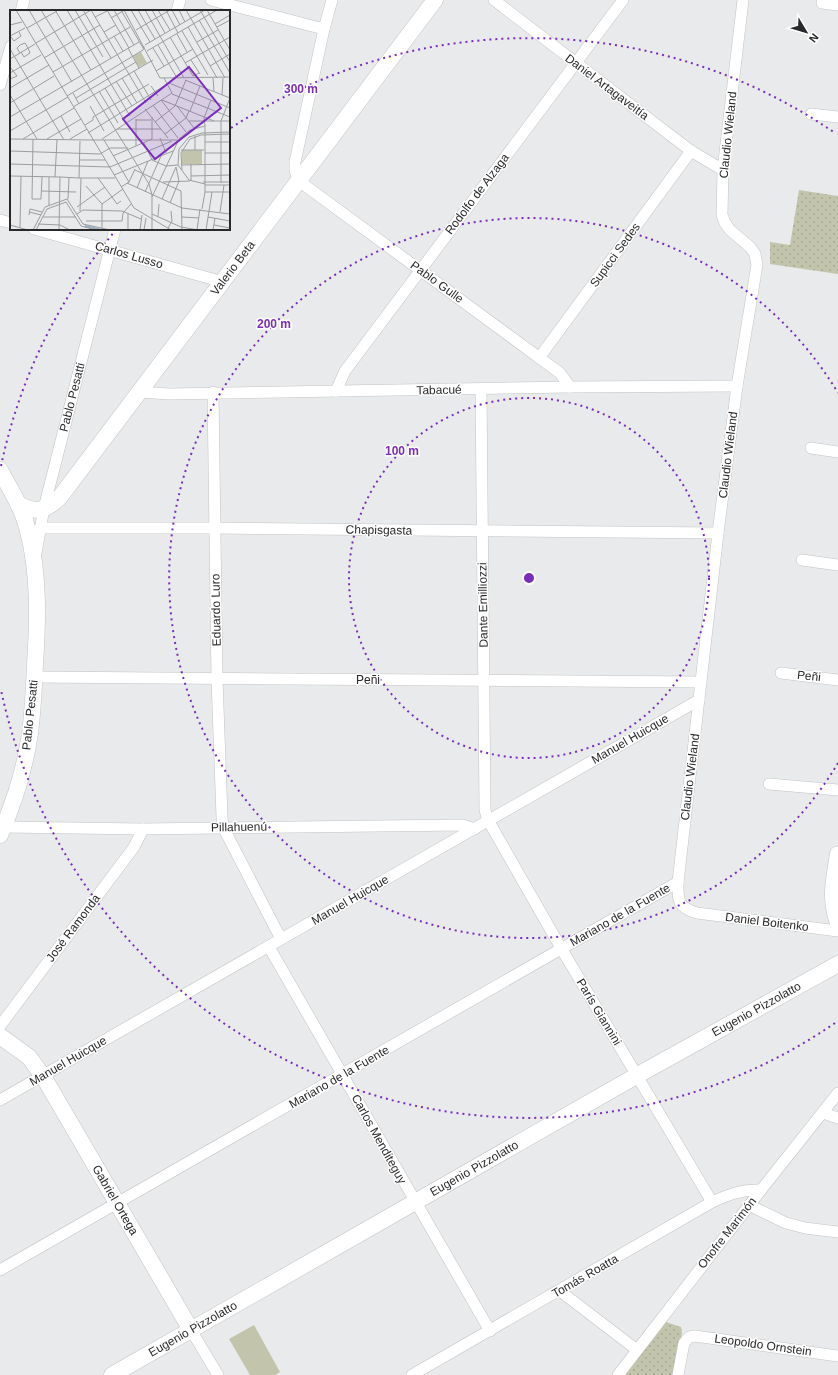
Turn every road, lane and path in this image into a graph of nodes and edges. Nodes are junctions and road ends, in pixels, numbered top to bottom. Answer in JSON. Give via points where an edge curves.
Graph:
{"nodes":[{"id":1,"x":24,"y":0,"type":"edge"},
{"id":2,"x":180,"y":0,"type":"edge"},
{"id":3,"x":211,"y":0,"type":"edge"},
{"id":4,"x":332,"y":0,"type":"edge"},
{"id":5,"x":436,"y":0,"type":"edge"},
{"id":6,"x":494,"y":0,"type":"edge"},
{"id":7,"x":623,"y":0,"type":"edge"},
{"id":8,"x":742,"y":0,"type":"edge"},
{"id":9,"x":822,"y":3,"type":"dead end"},
{"id":10,"x":838,"y":5,"type":"edge"},
{"id":11,"x":21,"y":10,"type":"edge"},
{"id":12,"x":177,"y":10,"type":"edge"},
{"id":13,"x":324,"y":29,"type":"junction"},
{"id":14,"x":10,"y":50,"type":"edge"},
{"id":15,"x":575,"y":63,"type":"junction"},
{"id":16,"x":0,"y":85,"type":"edge"},
{"id":17,"x":811,"y":114,"type":"dead end"},
{"id":18,"x":838,"y":117,"type":"edge"},
{"id":19,"x":690,"y":151,"type":"junction"},
{"id":20,"x":723,"y":170,"type":"junction"},
{"id":21,"x":300,"y":181,"type":"junction"},
{"id":22,"x":0,"y":220,"type":"edge"},
{"id":23,"x":10,"y":223,"type":"edge"},
{"id":24,"x":38,"y":230,"type":"edge"},
{"id":25,"x":115,"y":230,"type":"edge"},
{"id":26,"x":109,"y":249,"type":"junction"},
{"id":27,"x":420,"y":270,"type":"junction"},
{"id":28,"x":223,"y":282,"type":"junction"},
{"id":29,"x":540,"y":358,"type":"junction"},
{"id":30,"x":738,"y":386,"type":"junction"},
{"id":31,"x":570,"y":387,"type":"junction"},
{"id":32,"x":481,"y":389,"type":"junction"},
{"id":33,"x":336,"y":391,"type":"junction"},
{"id":34,"x":140,"y":392,"type":"junction"},
{"id":35,"x":213,"y":392,"type":"junction"},
{"id":36,"x":811,"y":448,"type":"dead end"},
{"id":37,"x":838,"y":452,"type":"edge"},
{"id":38,"x":0,"y":470,"type":"edge"},
{"id":39,"x":18,"y":504,"type":"junction"},
{"id":40,"x":44,"y":508,"type":"junction"},
{"id":41,"x":40,"y":528,"type":"junction"},
{"id":42,"x":215,"y":528,"type":"junction"},
{"id":43,"x":482,"y":531,"type":"junction"},
{"id":44,"x":718,"y":534,"type":"junction"},
{"id":45,"x":802,"y":560,"type":"dead end"},
{"id":46,"x":838,"y":565,"type":"edge"},
{"id":47,"x":34,"y":567,"type":"junction"},
{"id":48,"x":781,"y":673,"type":"dead end"},
{"id":49,"x":34,"y":677,"type":"junction"},
{"id":50,"x":217,"y":679,"type":"junction"},
{"id":51,"x":838,"y":680,"type":"edge"},
{"id":52,"x":484,"y":681,"type":"junction"},
{"id":53,"x":701,"y":682,"type":"junction"},
{"id":54,"x":699,"y":700,"type":"junction"},
{"id":55,"x":769,"y":784,"type":"dead end"},
{"id":56,"x":838,"y":790,"type":"edge"},
{"id":57,"x":488,"y":820,"type":"junction"},
{"id":58,"x":223,"y":827,"type":"junction"},
{"id":59,"x":143,"y":829,"type":"junction"},
{"id":60,"x":475,"y":829,"type":"junction"},
{"id":61,"x":2,"y":831,"type":"edge"},
{"id":62,"x":838,"y":854,"type":"edge"},
{"id":63,"x":678,"y":882,"type":"junction"},
{"id":64,"x":697,"y":913,"type":"joint"},
{"id":65,"x":838,"y":923,"type":"edge"},
{"id":66,"x":838,"y":931,"type":"edge"},
{"id":67,"x":281,"y":939,"type":"junction"},
{"id":68,"x":269,"y":947,"type":"junction"},
{"id":69,"x":561,"y":948,"type":"junction"},
{"id":70,"x":838,"y":964,"type":"edge"},
{"id":71,"x":0,"y":1026,"type":"edge"},
{"id":72,"x":0,"y":1036,"type":"edge"},
{"id":73,"x":343,"y":1074,"type":"junction"},
{"id":74,"x":43,"y":1076,"type":"junction"},
{"id":75,"x":636,"y":1076,"type":"junction"},
{"id":76,"x":838,"y":1093,"type":"edge"},
{"id":77,"x":0,"y":1100,"type":"edge"},
{"id":78,"x":823,"y":1113,"type":"junction"},
{"id":79,"x":838,"y":1118,"type":"edge"},
{"id":80,"x":761,"y":1190,"type":"junction"},
{"id":81,"x":415,"y":1202,"type":"junction"},
{"id":82,"x":712,"y":1202,"type":"junction"},
{"id":83,"x":117,"y":1203,"type":"junction"},
{"id":84,"x":749,"y":1205,"type":"junction"},
{"id":85,"x":838,"y":1232,"type":"edge"},
{"id":86,"x":0,"y":1270,"type":"edge"},
{"id":87,"x":560,"y":1291,"type":"junction"},
{"id":88,"x":191,"y":1330,"type":"junction"},
{"id":89,"x":490,"y":1330,"type":"junction"},
{"id":90,"x":637,"y":1350,"type":"junction"},
{"id":91,"x":838,"y":1356,"type":"edge"},
{"id":92,"x":427,"y":1372,"type":"edge"},
{"id":93,"x":112,"y":1375,"type":"edge"},
{"id":94,"x":218,"y":1375,"type":"edge"},
{"id":95,"x":412,"y":1375,"type":"edge"},
{"id":96,"x":618,"y":1375,"type":"edge"},
{"id":97,"x":678,"y":1375,"type":"edge"}],
"edges":[{"from":1,"to":11,"type":"street"},
{"from":2,"to":12,"type":"street"},
{"from":3,"to":13,"type":"street"},
{"from":4,"to":13,"type":"street"},
{"from":5,"to":21,"type":"main road","name":"Valerio Beta"},
{"from":6,"to":15,"type":"street","name":"Daniel Artagaveitía"},
{"from":7,"to":15,"type":"street","name":"Rodolfo de Alzaga"},
{"from":8,"to":20,"type":"street","name":"Claudio Wieland"},
{"from":9,"to":10,"type":"street"},
{"from":13,"to":21,"type":"street","via":[[295,162],[295,171]]},
{"from":14,"to":16,"type":"street"},
{"from":15,"to":19,"type":"street","name":"Daniel Artagaveitía"},
{"from":15,"to":27,"type":"street","name":"Rodolfo de Alzaga"},
{"from":17,"to":18,"type":"street"},
{"from":19,"to":20,"type":"street","name":"Daniel Artagaveitía"},
{"from":19,"to":29,"type":"street","name":"Supicci Sedes"},
{"from":20,"to":30,"type":"street","name":"Claudio Wieland","via":[[722,215],[730,230],[750,246],[757,265]]},
{"from":21,"to":27,"type":"street","name":"Pablo Gulle"},
{"from":21,"to":28,"type":"main road","name":"Valerio Beta"},
{"from":22,"to":23,"type":"street"},
{"from":24,"to":26,"type":"street","name":"Carlos Lusso"},
{"from":25,"to":26,"type":"street","name":"Pablo Pesatti"},
{"from":26,"to":28,"type":"street","name":"Carlos Lusso"},
{"from":26,"to":40,"type":"street","name":"Pablo Pesatti"},
{"from":27,"to":29,"type":"street","name":"Pablo Gulle"},
{"from":27,"to":33,"type":"street","name":"Rodolfo de Alzaga","via":[[345,371]]},
{"from":28,"to":34,"type":"main road","name":"Valerio Beta"},
{"from":29,"to":31,"type":"street","name":"Pablo Gulle","via":[[560,373]]},
{"from":30,"to":31,"type":"street","name":"Tabacué"},
{"from":30,"to":44,"type":"street","name":"Claudio Wieland"},
{"from":31,"to":32,"type":"street","name":"Tabacué"},
{"from":32,"to":33,"type":"street","name":"Tabacué"},
{"from":32,"to":43,"type":"street","name":"Dante Emilliozzi"},
{"from":33,"to":35,"type":"street","name":"Tabacué"},
{"from":34,"to":35,"type":"street","name":"Tabacué"},
{"from":34,"to":40,"type":"main road","name":"Valerio Beta","via":[[60,497],[49,507]]},
{"from":35,"to":42,"type":"street","name":"Eduardo Luro"},
{"from":36,"to":37,"type":"street"},
{"from":38,"to":39,"type":"main road","name":"Pablo Pesatti"},
{"from":39,"to":40,"type":"main road","via":[[33,510]]},
{"from":39,"to":47,"type":"main road","name":"Pablo Pesatti","via":[[25,519]]},
{"from":40,"to":41,"type":"street","name":"Pablo Pesatti"},
{"from":41,"to":42,"type":"street","name":"Chapisgasta"},
{"from":41,"to":47,"type":"street","name":"Pablo Pesatti"},
{"from":42,"to":43,"type":"street","name":"Chapisgasta"},
{"from":42,"to":50,"type":"street","name":"Eduardo Luro"},
{"from":43,"to":44,"type":"street","name":"Chapisgasta"},
{"from":43,"to":52,"type":"street","name":"Dante Emilliozzi"},
{"from":44,"to":53,"type":"street","name":"Claudio Wieland"},
{"from":45,"to":46,"type":"street"},
{"from":47,"to":49,"type":"main road","name":"Pablo Pesatti","via":[[37,634]]},
{"from":48,"to":51,"type":"street","name":"Peñi"},
{"from":49,"to":50,"type":"street","name":"Peñi"},
{"from":49,"to":61,"type":"main road","name":"Pablo Pesatti","via":[[26,757]]},
{"from":50,"to":52,"type":"street","name":"Peñi"},
{"from":50,"to":58,"type":"street","name":"Eduardo Luro"},
{"from":52,"to":53,"type":"street","name":"Peñi"},
{"from":52,"to":57,"type":"street","name":"Dante Emilliozzi","via":[[485,810]]},
{"from":53,"to":54,"type":"street","name":"Claudio Wieland"},
{"from":54,"to":57,"type":"street","name":"Manuel Huicque"},
{"from":54,"to":63,"type":"street","name":"Claudio Wieland"},
{"from":55,"to":56,"type":"street"},
{"from":57,"to":60,"type":"street","name":"Manuel Huicque"},
{"from":57,"to":69,"type":"street","name":"París Giannini"},
{"from":58,"to":59,"type":"street","name":"Pillahuenú"},
{"from":58,"to":60,"type":"street","name":"Pillahuenú","via":[[462,825]]},
{"from":58,"to":67,"type":"street"},
{"from":59,"to":61,"type":"street","name":"Pillahuenú"},
{"from":59,"to":71,"type":"street","name":"José Ramonda","via":[[134,847]]},
{"from":60,"to":67,"type":"street","name":"Manuel Huicque"},
{"from":62,"to":65,"type":"main road","via":[[832,890],[833,910]]},
{"from":63,"to":64,"type":"street","name":"Claudio Wieland","via":[[680,905]]},
{"from":63,"to":69,"type":"street","name":"Mariano de la Fuente"},
{"from":64,"to":66,"type":"street","name":"Daniel Boitenko"},
{"from":67,"to":68,"type":"street","name":"Manuel Huicque"},
{"from":68,"to":73,"type":"street","name":"Carlos Menditeguy"},
{"from":68,"to":74,"type":"street","name":"Manuel Huicque"},
{"from":69,"to":73,"type":"street","name":"Mariano de la Fuente"},
{"from":69,"to":75,"type":"street","name":"París Giannini"},
{"from":70,"to":75,"type":"main road","name":"Eugenio Pizzolatto"},
{"from":72,"to":74,"type":"main road","name":"Gabriel Ortega","via":[[29,1057]]},
{"from":73,"to":81,"type":"street","name":"Carlos Menditeguy"},
{"from":73,"to":83,"type":"street","name":"Mariano de la Fuente"},
{"from":74,"to":77,"type":"street","name":"Manuel Huicque"},
{"from":74,"to":83,"type":"main road","name":"Gabriel Ortega"},
{"from":75,"to":81,"type":"main road","name":"Eugenio Pizzolatto"},
{"from":75,"to":82,"type":"street","name":"París Giannini"},
{"from":76,"to":78,"type":"street","name":"Onofre Marimón"},
{"from":78,"to":79,"type":"street"},
{"from":78,"to":80,"type":"street","name":"Onofre Marimón"},
{"from":80,"to":82,"type":"street","name":"Tomás Roatta","via":[[749,1189]]},
{"from":80,"to":84,"type":"street","name":"Onofre Marimón"},
{"from":81,"to":88,"type":"main road","name":"Eugenio Pizzolatto"},
{"from":81,"to":89,"type":"street","name":"Carlos Menditeguy"},
{"from":82,"to":87,"type":"street","name":"Tomás Roatta"},
{"from":83,"to":86,"type":"street","name":"Mariano de la Fuente"},
{"from":83,"to":88,"type":"main road","name":"Gabriel Ortega"},
{"from":84,"to":85,"type":"street","via":[[786,1223]]},
{"from":84,"to":90,"type":"street","name":"Onofre Marimón"},
{"from":87,"to":89,"type":"street","name":"Tomás Roatta"},
{"from":87,"to":90,"type":"street"},
{"from":88,"to":93,"type":"main road","name":"Eugenio Pizzolatto"},
{"from":88,"to":94,"type":"street","name":"Gabriel Ortega"},
{"from":89,"to":92,"type":"street","name":"Tomás Roatta"},
{"from":90,"to":96,"type":"street","name":"Onofre Marimón"},
{"from":91,"to":97,"type":"street","name":"Leopoldo Ornstein","via":[[695,1336],[689,1337],[684,1343]]},
{"from":92,"to":95,"type":"street","name":"Tomás Roatta"}]}
